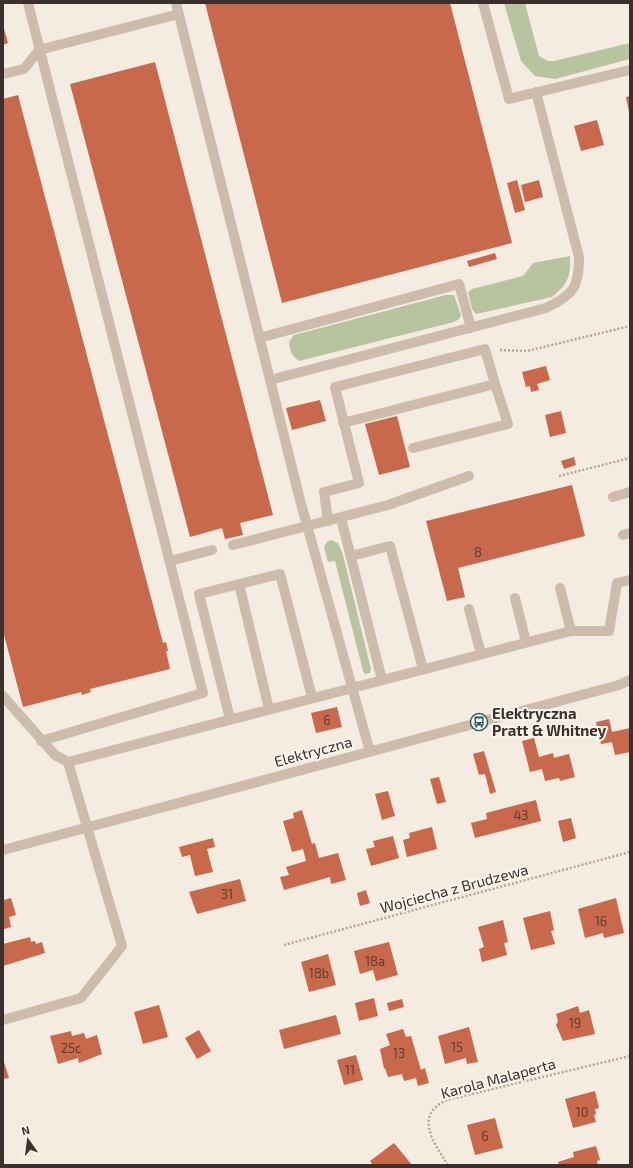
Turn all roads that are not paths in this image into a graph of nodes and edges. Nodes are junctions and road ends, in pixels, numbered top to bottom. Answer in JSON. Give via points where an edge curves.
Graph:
{"nodes":[{"id":1,"x":28,"y":3,"type":"edge"},
{"id":2,"x":176,"y":3,"type":"edge"},
{"id":3,"x":482,"y":3,"type":"edge"},
{"id":4,"x":179,"y":14,"type":"junction"},
{"id":5,"x":39,"y":50,"type":"junction"},
{"id":6,"x":630,"y":70,"type":"edge"},
{"id":7,"x":3,"y":74,"type":"edge"},
{"id":8,"x":536,"y":92,"type":"junction"},
{"id":9,"x":471,"y":328,"type":"junction"},
{"id":10,"x":259,"y":338,"type":"junction"},
{"id":11,"x":270,"y":380,"type":"junction"},
{"id":12,"x":496,"y":384,"type":"junction"},
{"id":13,"x":343,"y":423,"type":"junction"},
{"id":14,"x":413,"y":448,"type":"dead end"},
{"id":15,"x":469,"y":476,"type":"dead end"},
{"id":16,"x":630,"y":492,"type":"edge"},
{"id":17,"x":613,"y":497,"type":"dead end"},
{"id":18,"x":341,"y":518,"type":"junction"},
{"id":19,"x":328,"y":521,"type":"junction"},
{"id":20,"x":308,"y":527,"type":"junction"},
{"id":21,"x":232,"y":545,"type":"dead end"},
{"id":22,"x":212,"y":550,"type":"dead end"},
{"id":23,"x":351,"y":556,"type":"junction"},
{"id":24,"x":170,"y":561,"type":"junction"},
{"id":25,"x":630,"y":580,"type":"edge"},
{"id":26,"x":239,"y":584,"type":"junction"},
{"id":27,"x":560,"y":588,"type":"dead end"},
{"id":28,"x":515,"y":598,"type":"dead end"},
{"id":29,"x":469,"y":609,"type":"dead end"},
{"id":30,"x":571,"y":631,"type":"junction"},
{"id":31,"x":526,"y":642,"type":"junction"},
{"id":32,"x":481,"y":654,"type":"junction"},
{"id":33,"x":423,"y":669,"type":"junction"},
{"id":34,"x":382,"y":680,"type":"junction"},
{"id":35,"x":630,"y":680,"type":"edge"},
{"id":36,"x":352,"y":688,"type":"junction"},
{"id":37,"x":3,"y":696,"type":"edge"},
{"id":38,"x":312,"y":698,"type":"junction"},
{"id":39,"x":269,"y":709,"type":"junction"},
{"id":40,"x":230,"y":719,"type":"junction"},
{"id":41,"x":41,"y":741,"type":"junction"},
{"id":42,"x":370,"y":752,"type":"junction"},
{"id":43,"x":68,"y":762,"type":"junction"},
{"id":44,"x":87,"y":828,"type":"junction"},
{"id":45,"x":3,"y":850,"type":"edge"},
{"id":46,"x":3,"y":1020,"type":"edge"}],
"edges":[{"from":1,"to":5,"type":"street"},
{"from":2,"to":4,"type":"street"},
{"from":3,"to":8,"type":"street","via":[[509,99]]},
{"from":4,"to":5,"type":"street"},
{"from":4,"to":10,"type":"street"},
{"from":5,"to":7,"type":"street","via":[[24,69]]},
{"from":5,"to":24,"type":"street"},
{"from":6,"to":8,"type":"street"},
{"from":8,"to":9,"type":"street","via":[[579,257],[576,283],[562,300],[546,308]]},
{"from":9,"to":10,"type":"street","via":[[459,284]]},
{"from":9,"to":11,"type":"street"},
{"from":10,"to":11,"type":"street"},
{"from":11,"to":20,"type":"street"},
{"from":12,"to":13,"type":"street"},
{"from":12,"to":13,"type":"street","via":[[485,349],[334,387]]},
{"from":12,"to":14,"type":"street","via":[[508,424]]},
{"from":13,"to":19,"type":"street","via":[[359,483],[324,492]]},
{"from":15,"to":18,"type":"street","via":[[388,505]]},
{"from":16,"to":17,"type":"street"},
{"from":18,"to":19,"type":"street"},
{"from":18,"to":23,"type":"street"},
{"from":19,"to":20,"type":"street"},
{"from":20,"to":21,"type":"street"},
{"from":20,"to":36,"type":"street"},
{"from":22,"to":24,"type":"street"},
{"from":23,"to":33,"type":"street","via":[[390,546]]},
{"from":23,"to":34,"type":"street"},
{"from":24,"to":41,"type":"street","via":[[203,693]]},
{"from":25,"to":30,"type":"street","via":[[617,583],[609,631]]},
{"from":26,"to":38,"type":"street","via":[[280,574]]},
{"from":26,"to":39,"type":"street"},
{"from":26,"to":40,"type":"street","via":[[199,594]]},
{"from":27,"to":30,"type":"street"},
{"from":28,"to":31,"type":"street"},
{"from":29,"to":32,"type":"street"},
{"from":30,"to":31,"type":"street"},
{"from":31,"to":32,"type":"street"},
{"from":32,"to":33,"type":"street"},
{"from":33,"to":34,"type":"street"},
{"from":34,"to":36,"type":"street"},
{"from":35,"to":42,"type":"street","name":"Elektryczna"},
{"from":36,"to":38,"type":"street"},
{"from":36,"to":42,"type":"street"},
{"from":37,"to":41,"type":"street"},
{"from":38,"to":39,"type":"street"},
{"from":39,"to":40,"type":"street"},
{"from":40,"to":43,"type":"street"},
{"from":41,"to":43,"type":"street","via":[[54,755]]},
{"from":42,"to":44,"type":"street","name":"Elektryczna"},
{"from":43,"to":44,"type":"street"},
{"from":44,"to":45,"type":"street","name":"Elektryczna"},
{"from":44,"to":46,"type":"street","via":[[122,946],[81,998]]}]}
